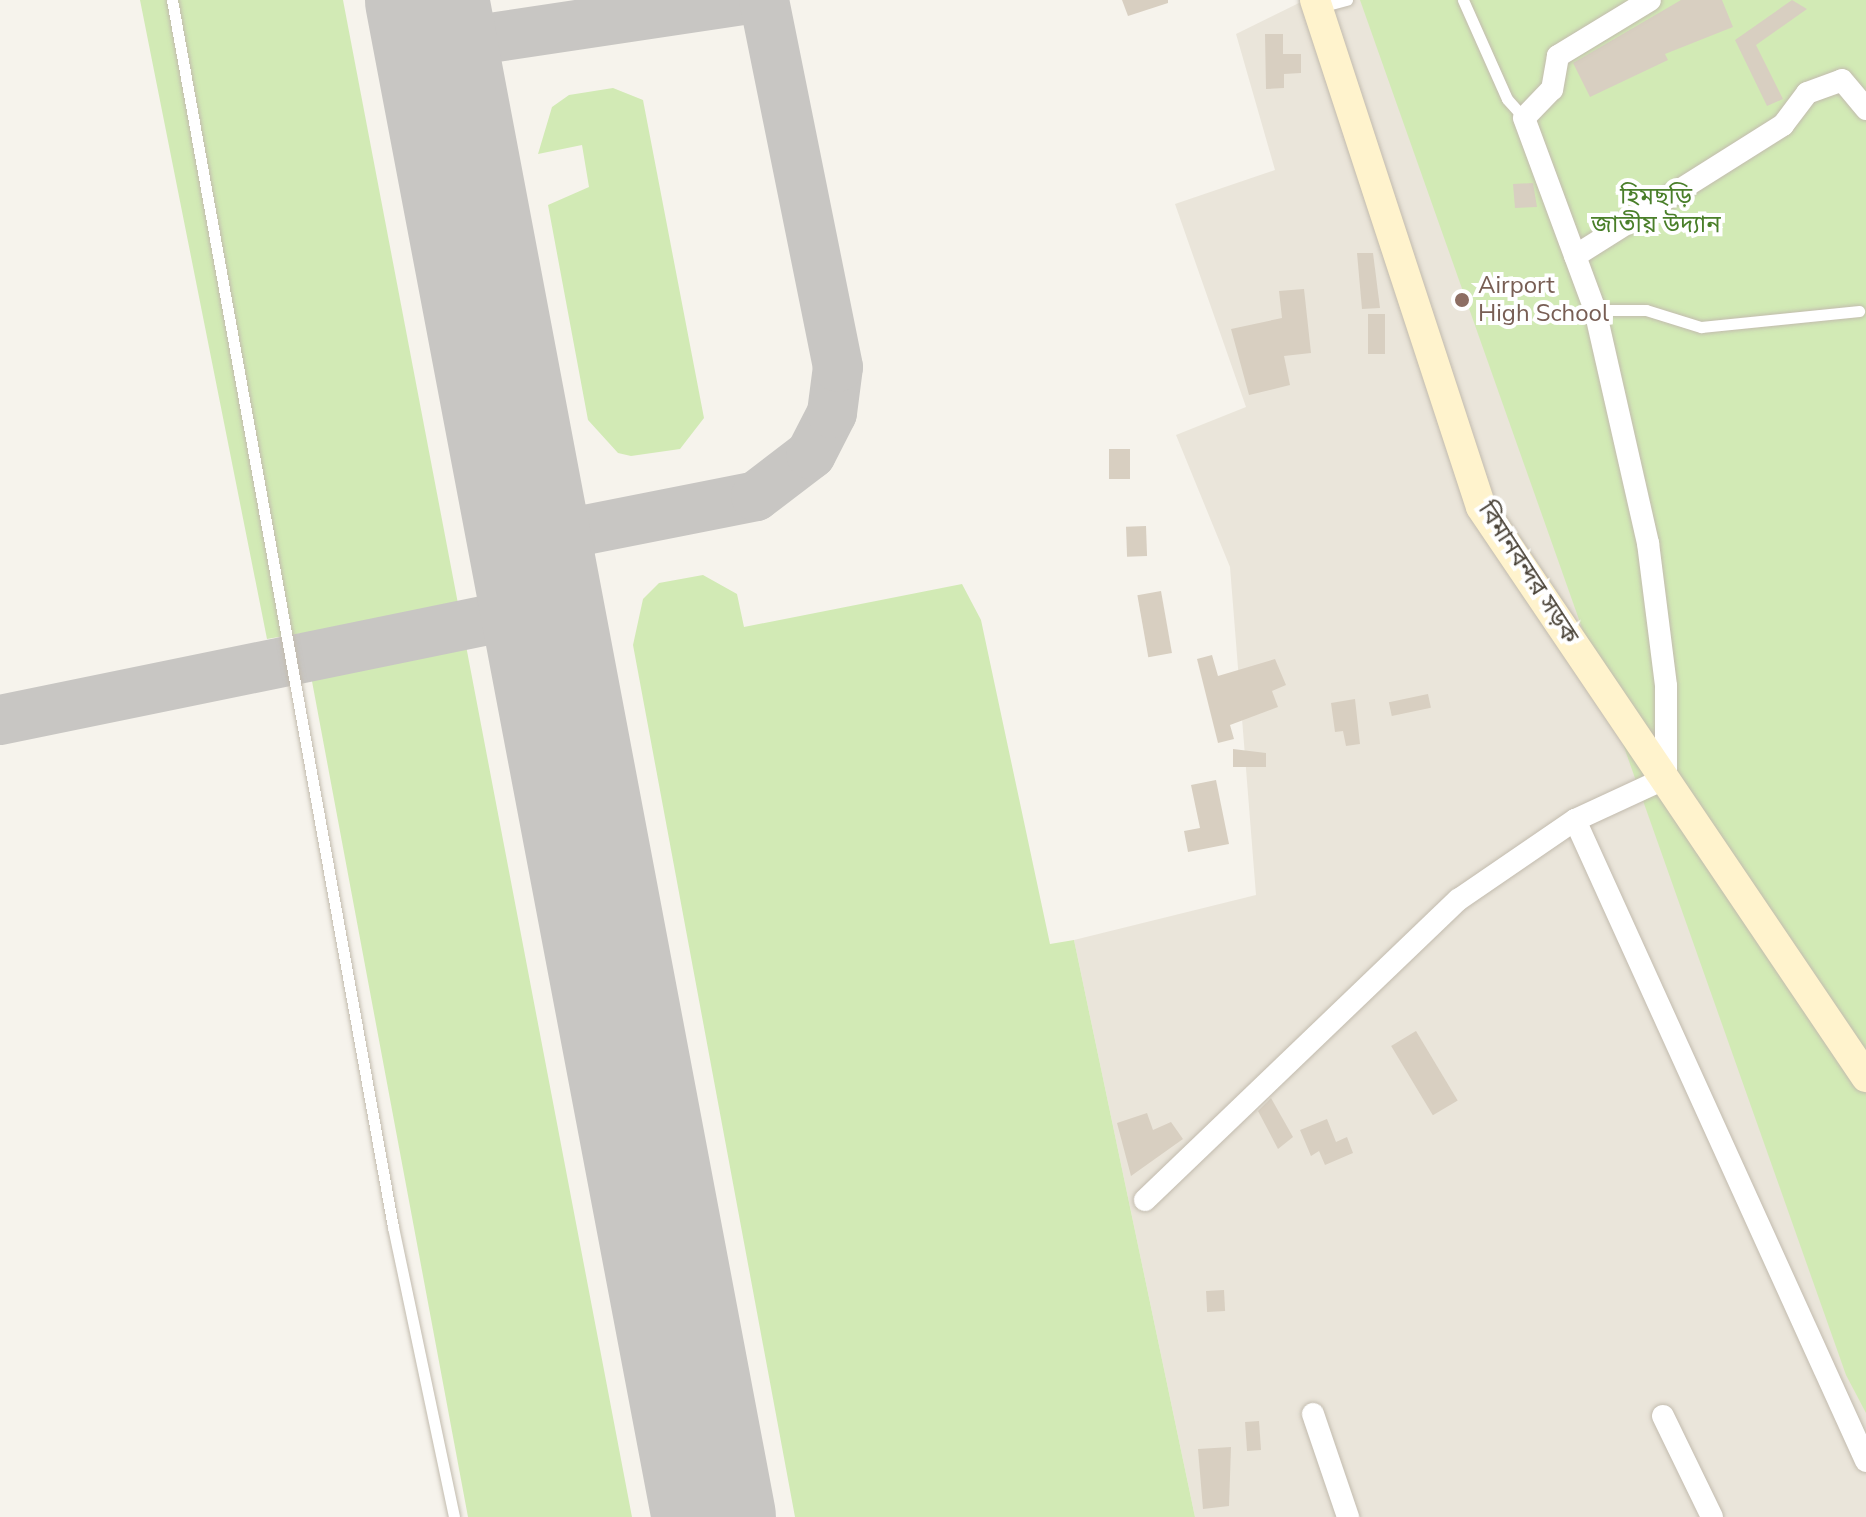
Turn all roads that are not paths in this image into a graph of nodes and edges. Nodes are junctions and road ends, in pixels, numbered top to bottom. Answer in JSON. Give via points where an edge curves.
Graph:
{"nodes":[{"id":1,"x":172,"y":0,"type":"edge"},
{"id":2,"x":1347,"y":0,"type":"edge"},
{"id":3,"x":1463,"y":0,"type":"edge"},
{"id":4,"x":1650,"y":0,"type":"edge"},
{"id":5,"x":1316,"y":4,"type":"edge"},
{"id":6,"x":1866,"y":109,"type":"edge"},
{"id":7,"x":1524,"y":118,"type":"junction"},
{"id":8,"x":1575,"y":256,"type":"junction"},
{"id":9,"x":1595,"y":310,"type":"junction"},
{"id":10,"x":1859,"y":311,"type":"dead end"},
{"id":11,"x":1666,"y":778,"type":"junction"},
{"id":12,"x":1575,"y":820,"type":"junction"},
{"id":13,"x":1866,"y":1077,"type":"edge"},
{"id":14,"x":1145,"y":1200,"type":"dead end"},
{"id":15,"x":1313,"y":1414,"type":"dead end"},
{"id":16,"x":1663,"y":1416,"type":"dead end"},
{"id":17,"x":1866,"y":1461,"type":"edge"},
{"id":18,"x":454,"y":1517,"type":"edge"},
{"id":19,"x":1348,"y":1517,"type":"edge"},
{"id":20,"x":1712,"y":1517,"type":"edge"}],
"edges":[{"from":1,"to":18,"type":"lane","via":[[393,1227]]},
{"from":2,"to":5,"type":"lane"},
{"from":3,"to":7,"type":"lane","via":[[1507,99]]},
{"from":4,"to":7,"type":"street","via":[[1558,56],[1552,89]]},
{"from":5,"to":11,"type":"street","name":"বিমানবন্দর সড়ক","via":[[1481,507]]},
{"from":6,"to":8,"type":"street","via":[[1842,80],[1807,93],[1783,125]]},
{"from":7,"to":8,"type":"street"},
{"from":8,"to":9,"type":"street"},
{"from":9,"to":10,"type":"lane","via":[[1646,310],[1701,327]]},
{"from":9,"to":11,"type":"street","via":[[1648,543],[1666,686]]},
{"from":11,"to":12,"type":"street"},
{"from":11,"to":13,"type":"street","name":"বিমানবন্দর সড়ক"},
{"from":12,"to":14,"type":"street","via":[[1458,900]]},
{"from":12,"to":17,"type":"street"},
{"from":15,"to":19,"type":"street"},
{"from":16,"to":20,"type":"street"}]}
